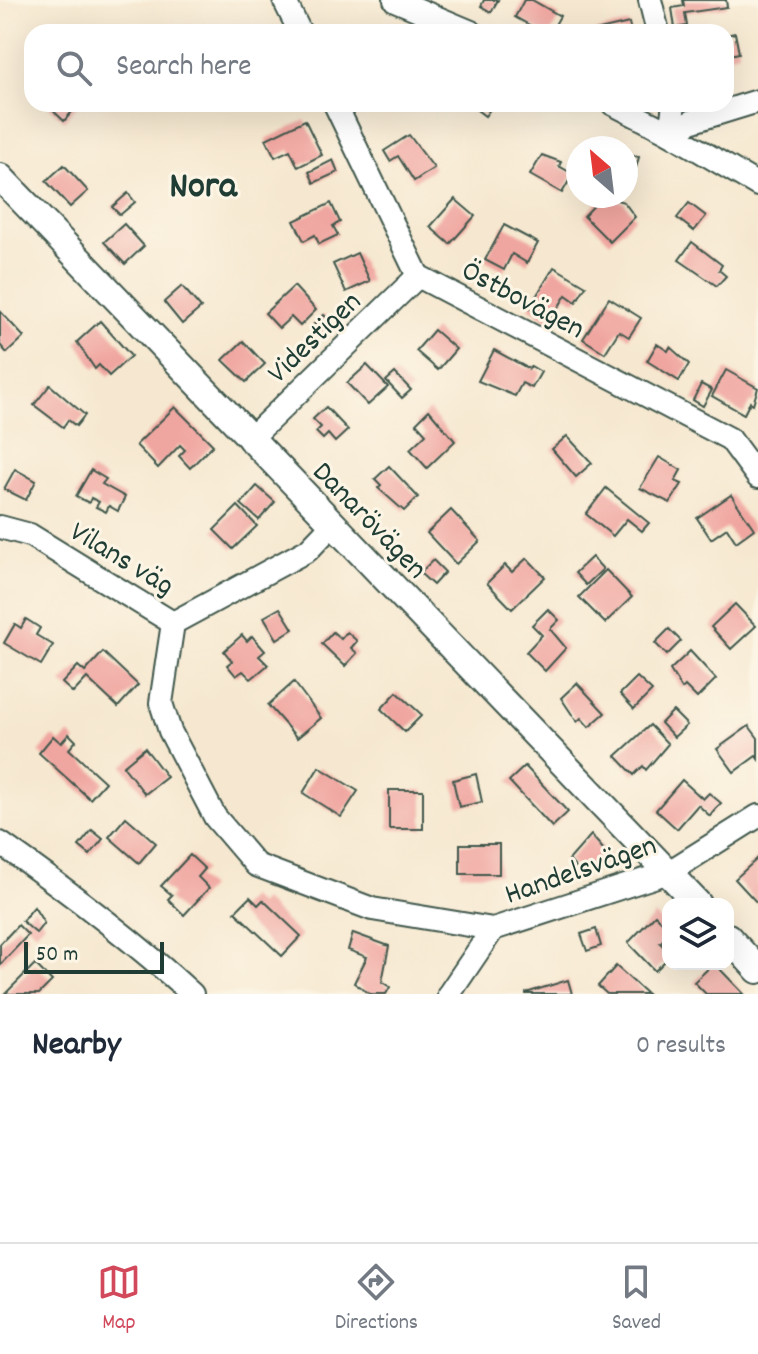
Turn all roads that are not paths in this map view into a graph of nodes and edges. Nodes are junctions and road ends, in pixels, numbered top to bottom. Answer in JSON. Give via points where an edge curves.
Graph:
{"nodes":[{"id":1,"x":284,"y":0,"type":"edge"},
{"id":2,"x":395,"y":0,"type":"edge"},
{"id":3,"x":650,"y":0,"type":"edge"},
{"id":4,"x":296,"y":24,"type":"edge"},
{"id":5,"x":452,"y":24,"type":"edge"},
{"id":6,"x":656,"y":24,"type":"edge"},
{"id":7,"x":758,"y":101,"type":"edge"},
{"id":8,"x":734,"y":108,"type":"edge"},
{"id":9,"x":339,"y":112,"type":"edge"},
{"id":10,"x":629,"y":112,"type":"edge"},
{"id":11,"x":673,"y":112,"type":"edge"},
{"id":12,"x":722,"y":112,"type":"edge"},
{"id":13,"x":670,"y":133,"type":"junction"},
{"id":14,"x":0,"y":177,"type":"edge"},
{"id":15,"x":758,"y":185,"type":"edge"},
{"id":16,"x":418,"y":276,"type":"junction"},
{"id":17,"x":249,"y":440,"type":"junction"},
{"id":18,"x":758,"y":477,"type":"edge"},
{"id":19,"x":332,"y":525,"type":"junction"},
{"id":20,"x":0,"y":527,"type":"edge"},
{"id":21,"x":173,"y":623,"type":"junction"},
{"id":22,"x":758,"y":816,"type":"edge"},
{"id":23,"x":0,"y":843,"type":"edge"},
{"id":24,"x":669,"y":872,"type":"junction"},
{"id":25,"x":693,"y":898,"type":"edge"},
{"id":26,"x":493,"y":929,"type":"junction"},
{"id":27,"x":734,"y":944,"type":"edge"},
{"id":28,"x":758,"y":970,"type":"edge"},
{"id":29,"x":192,"y":994,"type":"edge"},
{"id":30,"x":449,"y":994,"type":"edge"}],
"edges":[{"from":1,"to":4,"type":"street"},
{"from":2,"to":5,"type":"street"},
{"from":3,"to":6,"type":"street"},
{"from":7,"to":8,"type":"street"},
{"from":9,"to":16,"type":"street","name":"Östbovägen"},
{"from":10,"to":13,"type":"street"},
{"from":11,"to":13,"type":"street"},
{"from":12,"to":13,"type":"street"},
{"from":13,"to":15,"type":"street"},
{"from":14,"to":17,"type":"street","name":"Danarövägen"},
{"from":16,"to":17,"type":"street","name":"Videstigen"},
{"from":16,"to":18,"type":"street","name":"Östbovägen","via":[[730,439]]},
{"from":17,"to":19,"type":"street","name":"Danarövägen"},
{"from":19,"to":21,"type":"street","name":"Vilans väg","via":[[308,550]]},
{"from":19,"to":24,"type":"street","name":"Danarövägen"},
{"from":20,"to":21,"type":"street","name":"Vilans väg","via":[[30,535]]},
{"from":21,"to":26,"type":"street","name":"Handelsvägen","via":[[161,703],[170,731],[215,817],[256,865],[372,909]]},
{"from":22,"to":24,"type":"street","name":"Handelsvägen"},
{"from":23,"to":29,"type":"street","via":[[69,892]]},
{"from":24,"to":25,"type":"street","name":"Danarövägen"},
{"from":24,"to":26,"type":"street","name":"Handelsvägen"},
{"from":26,"to":30,"type":"street"},
{"from":27,"to":28,"type":"street"}]}
